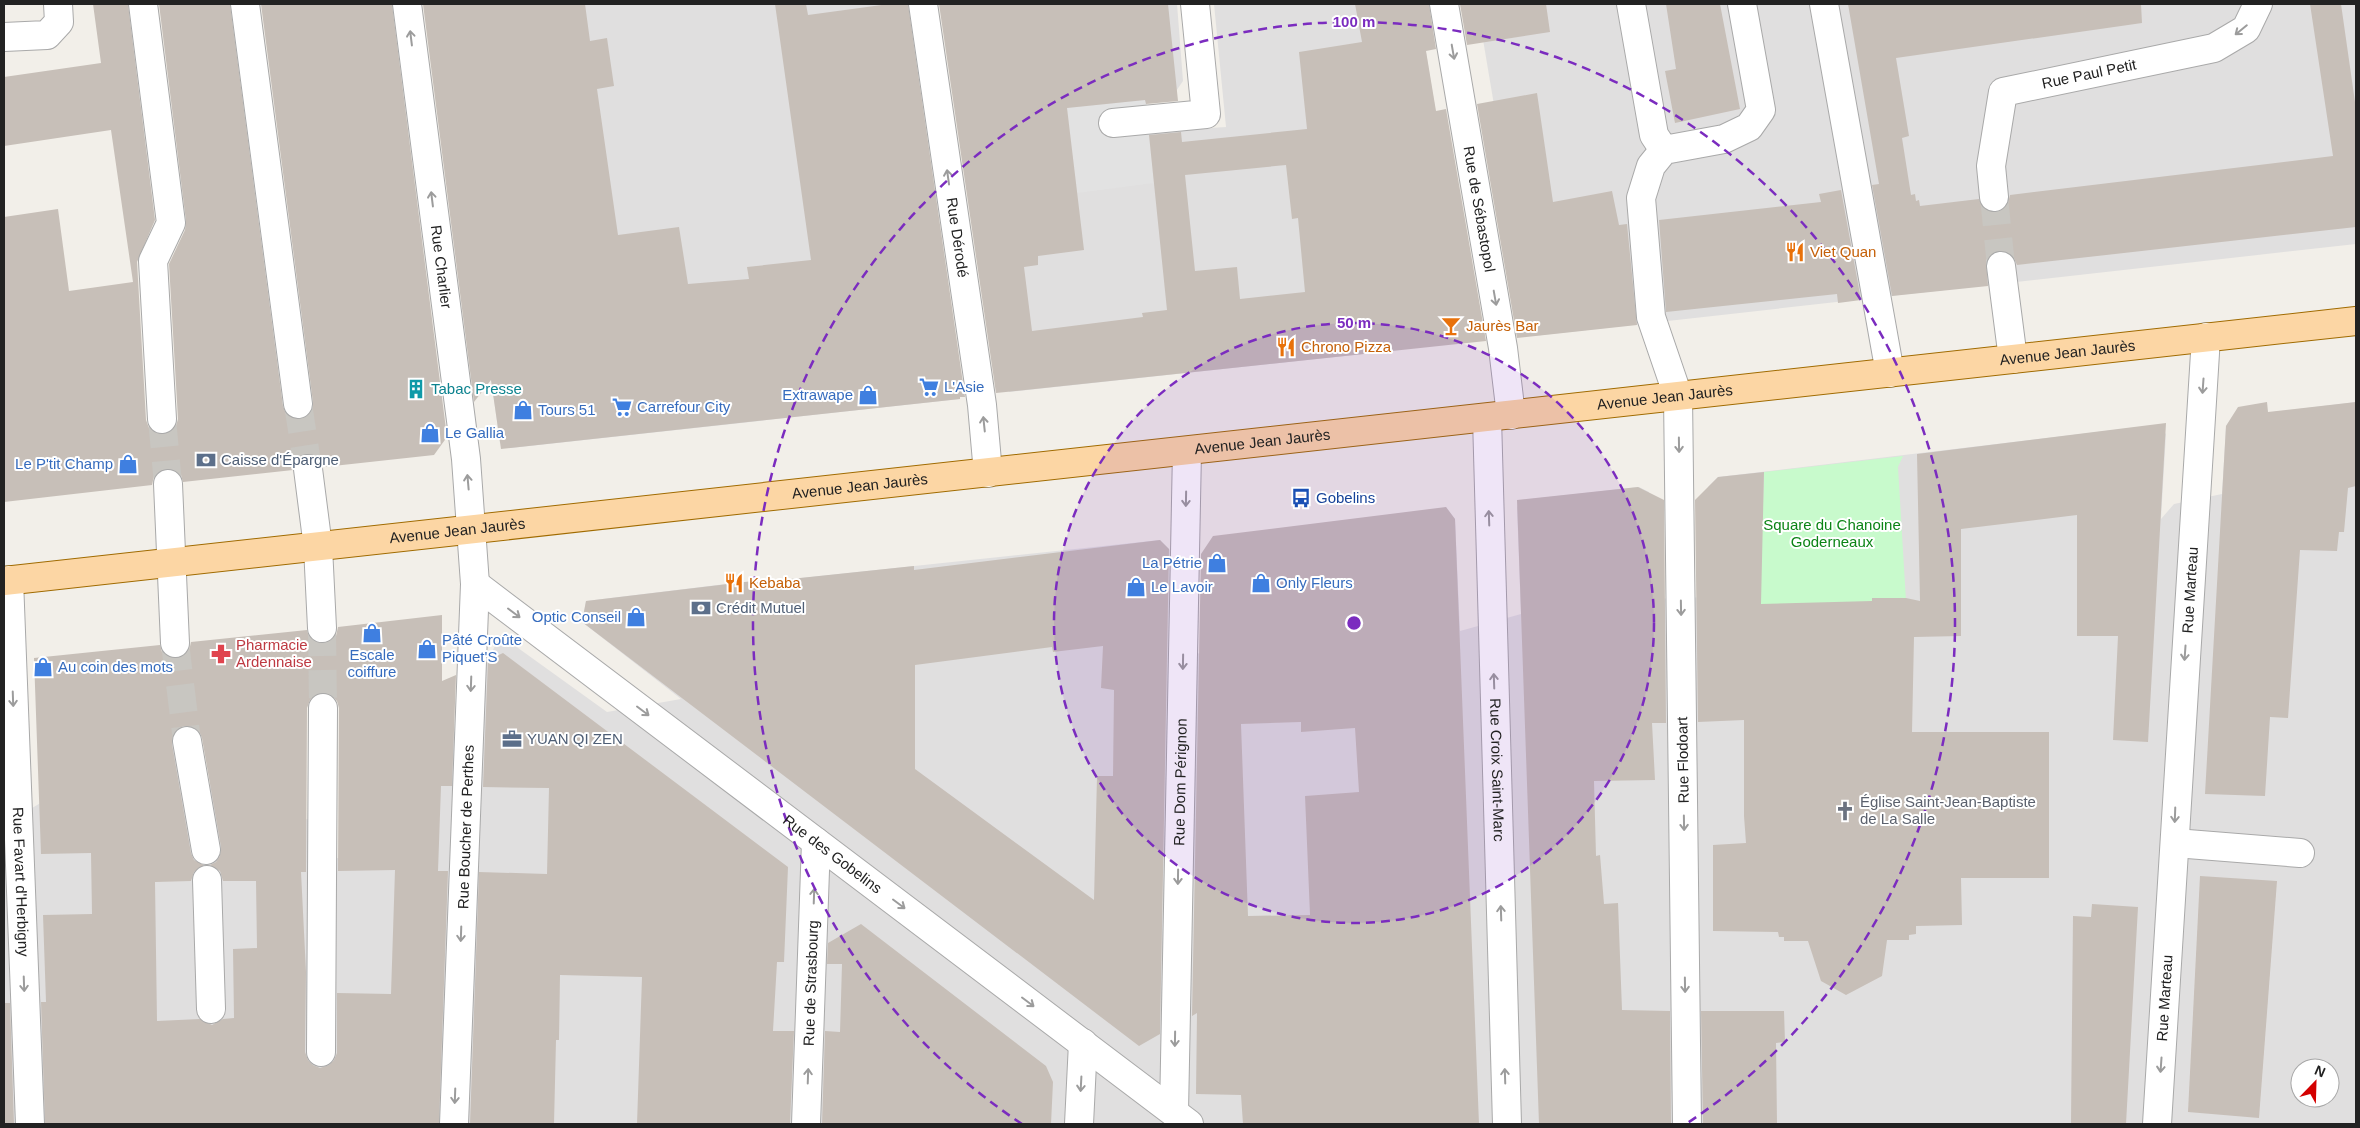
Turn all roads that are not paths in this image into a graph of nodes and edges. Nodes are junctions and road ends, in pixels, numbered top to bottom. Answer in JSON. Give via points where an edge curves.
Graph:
{"nodes":[{"id":1,"x":58,"y":4,"type":"edge"},
{"id":2,"x":143,"y":4,"type":"edge"},
{"id":3,"x":246,"y":4,"type":"edge"},
{"id":4,"x":407,"y":4,"type":"edge"},
{"id":5,"x":923,"y":4,"type":"edge"},
{"id":6,"x":1196,"y":4,"type":"edge"},
{"id":7,"x":1444,"y":4,"type":"edge"},
{"id":8,"x":1631,"y":4,"type":"edge"},
{"id":9,"x":1742,"y":4,"type":"edge"},
{"id":10,"x":1824,"y":4,"type":"edge"},
{"id":11,"x":2258,"y":4,"type":"edge"},
{"id":12,"x":4,"y":37,"type":"edge"},
{"id":13,"x":1113,"y":123,"type":"dead end"},
{"id":14,"x":1664,"y":150,"type":"junction"},
{"id":15,"x":1994,"y":197,"type":"tunnel mouth"},
{"id":16,"x":2001,"y":266,"type":"tunnel mouth"},
{"id":17,"x":2356,"y":321,"type":"edge"},
{"id":18,"x":2206,"y":337,"type":"junction"},
{"id":19,"x":2013,"y":359,"type":"junction"},
{"id":20,"x":1890,"y":373,"type":"junction"},
{"id":21,"x":1678,"y":396,"type":"junction"},
{"id":22,"x":298,"y":404,"type":"tunnel mouth"},
{"id":23,"x":1499,"y":416,"type":"junction"},
{"id":24,"x":162,"y":419,"type":"tunnel mouth"},
{"id":25,"x":1187,"y":451,"type":"junction"},
{"id":26,"x":308,"y":469,"type":"tunnel mouth"},
{"id":27,"x":988,"y":473,"type":"junction"},
{"id":28,"x":168,"y":484,"type":"tunnel mouth"},
{"id":29,"x":472,"y":530,"type":"junction"},
{"id":30,"x":318,"y":547,"type":"junction"},
{"id":31,"x":170,"y":563,"type":"junction"},
{"id":32,"x":6,"y":581,"type":"edge"},
{"id":33,"x":475,"y":584,"type":"junction"},
{"id":34,"x":322,"y":628,"type":"tunnel mouth"},
{"id":35,"x":175,"y":643,"type":"tunnel mouth"},
{"id":36,"x":323,"y":708,"type":"tunnel mouth"},
{"id":37,"x":187,"y":742,"type":"tunnel mouth"},
{"id":38,"x":816,"y":842,"type":"junction"},
{"id":39,"x":2175,"y":843,"type":"junction"},
{"id":40,"x":206,"y":850,"type":"dead end"},
{"id":41,"x":2300,"y":853,"type":"dead end"},
{"id":42,"x":207,"y":880,"type":"dead end"},
{"id":43,"x":212,"y":1009,"type":"dead end"},
{"id":44,"x":1083,"y":1043,"type":"junction"},
{"id":45,"x":321,"y":1052,"type":"dead end"},
{"id":46,"x":1181,"y":1118,"type":"edge"},
{"id":47,"x":30,"y":1124,"type":"edge"},
{"id":48,"x":454,"y":1124,"type":"edge"},
{"id":49,"x":806,"y":1124,"type":"edge"},
{"id":50,"x":1079,"y":1124,"type":"edge"},
{"id":51,"x":1507,"y":1124,"type":"edge"},
{"id":52,"x":1687,"y":1124,"type":"edge"},
{"id":53,"x":2157,"y":1124,"type":"edge"}],
"edges":[{"from":1,"to":12,"type":"street","via":[[59,22],[46,35]]},
{"from":2,"to":24,"type":"street","via":[[171,223],[154,261]]},
{"from":3,"to":22,"type":"street"},
{"from":29,"to":4,"type":"street","name":"Rue Charlier","one_way":true,"via":[[466,460]]},
{"from":27,"to":5,"type":"street","name":"Rue Dérodé","one_way":true,"via":[[982,405]]},
{"from":6,"to":13,"type":"street","via":[[1206,114]]},
{"from":7,"to":23,"type":"street","name":"Rue de Sébastopol","one_way":true,"via":[[1503,348]]},
{"from":8,"to":14,"type":"street","via":[[1654,135]]},
{"from":9,"to":14,"type":"street","via":[[1761,110],[1749,127],[1724,138]]},
{"from":10,"to":20,"type":"street"},
{"from":11,"to":15,"type":"street","name":"Rue Paul Petit","one_way":true,"via":[[2246,29],[2214,48],[2003,92],[1991,166]]},
{"from":14,"to":21,"type":"street","name":"Rue Flodoart","via":[[1651,166],[1641,198],[1651,317]]},
{"from":16,"to":19,"type":"street"},
{"from":17,"to":18,"type":"main road","name":"Avenue Jean Jaurès"},
{"from":18,"to":19,"type":"main road","name":"Avenue Jean Jaurès"},
{"from":18,"to":39,"type":"street","name":"Rue Marteau","one_way":true},
{"from":19,"to":20,"type":"main road","name":"Avenue Jean Jaurès"},
{"from":20,"to":21,"type":"main road","name":"Avenue Jean Jaurès"},
{"from":21,"to":23,"type":"main road","name":"Avenue Jean Jaurès"},
{"from":21,"to":52,"type":"street","name":"Rue Flodoart","one_way":true},
{"from":23,"to":25,"type":"main road","name":"Avenue Jean Jaurès"},
{"from":51,"to":23,"type":"street","name":"Rue Croix Saint-Marc","one_way":true},
{"from":25,"to":27,"type":"main road","name":"Avenue Jean Jaurès"},
{"from":25,"to":46,"type":"street","name":"Rue Dom Pérignon","one_way":true},
{"from":26,"to":30,"type":"street"},
{"from":27,"to":29,"type":"main road","name":"Avenue Jean Jaurès"},
{"from":28,"to":31,"type":"street"},
{"from":29,"to":30,"type":"main road","name":"Avenue Jean Jaurès"},
{"from":29,"to":33,"type":"street","name":"Rue Boucher de Perthes"},
{"from":30,"to":31,"type":"main road","name":"Avenue Jean Jaurès"},
{"from":30,"to":34,"type":"street"},
{"from":31,"to":32,"type":"main road","name":"Avenue Jean Jaurès"},
{"from":31,"to":35,"type":"street"},
{"from":32,"to":47,"type":"street","name":"Rue Favart d'Herbigny","one_way":true},
{"from":33,"to":38,"type":"street","name":"Rue des Gobelins","one_way":true},
{"from":33,"to":48,"type":"street","name":"Rue Boucher de Perthes","one_way":true},
{"from":36,"to":45,"type":"street"},
{"from":37,"to":40,"type":"street"},
{"from":38,"to":44,"type":"street","name":"Rue des Gobelins","one_way":true},
{"from":49,"to":38,"type":"street","name":"Rue de Strasbourg","one_way":true},
{"from":39,"to":41,"type":"street"},
{"from":39,"to":53,"type":"street","name":"Rue Marteau","one_way":true},
{"from":42,"to":43,"type":"street"},
{"from":44,"to":46,"type":"street","name":"Rue des Gobelins"},
{"from":44,"to":50,"type":"street","one_way":true}]}
